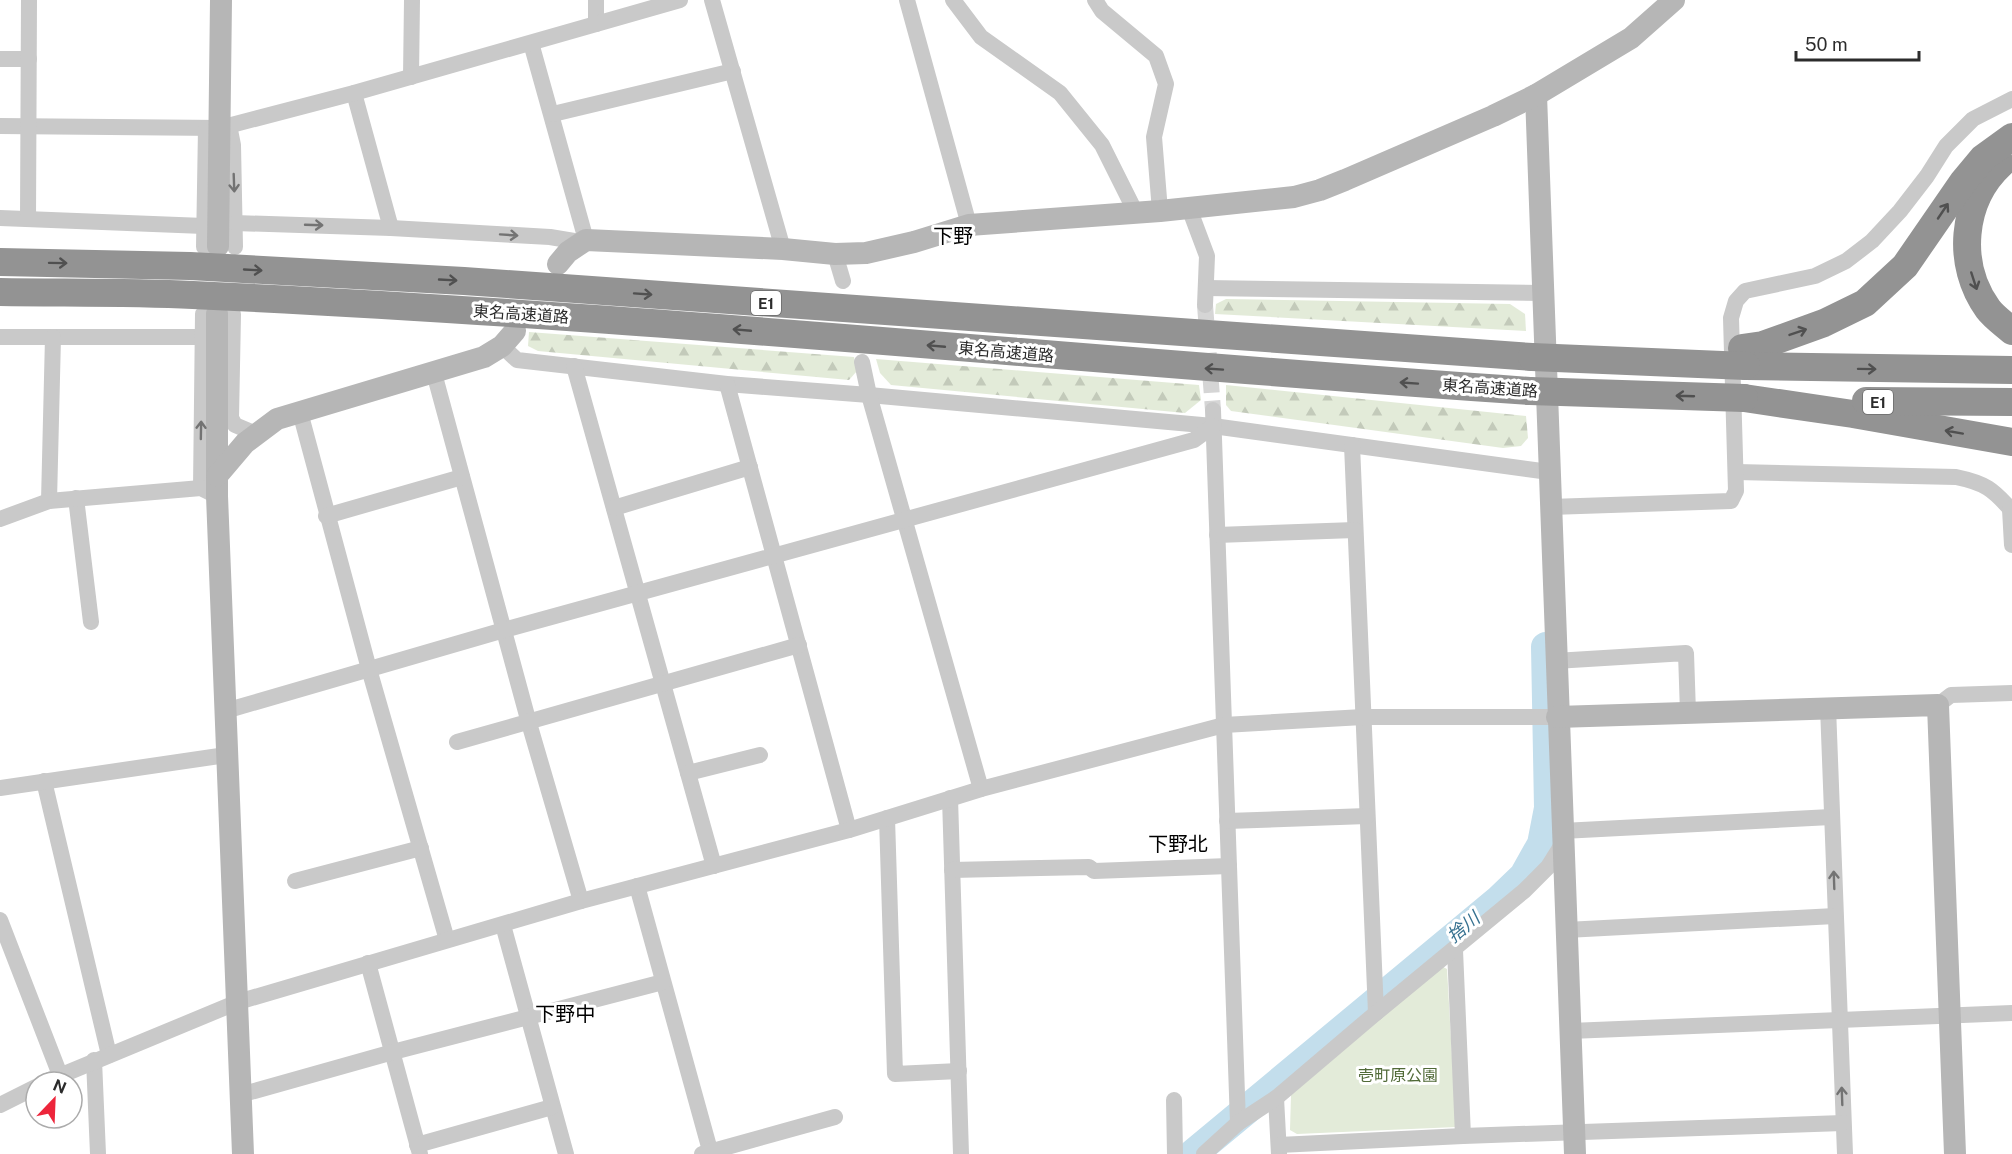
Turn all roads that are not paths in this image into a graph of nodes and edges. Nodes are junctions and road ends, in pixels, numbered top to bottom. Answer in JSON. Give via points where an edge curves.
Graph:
{"nodes":[{"id":1,"x":29,"y":0,"type":"edge"},
{"id":2,"x":221,"y":0,"type":"edge"},
{"id":3,"x":412,"y":0,"type":"edge"},
{"id":4,"x":596,"y":0,"type":"edge"},
{"id":5,"x":680,"y":0,"type":"edge"},
{"id":6,"x":712,"y":0,"type":"edge"},
{"id":7,"x":907,"y":0,"type":"edge"},
{"id":8,"x":953,"y":0,"type":"edge"},
{"id":9,"x":1095,"y":0,"type":"edge"},
{"id":10,"x":1674,"y":0,"type":"edge"},
{"id":11,"x":596,"y":24,"type":"junction"},
{"id":12,"x":531,"y":43,"type":"junction"},
{"id":13,"x":0,"y":59,"type":"edge"},
{"id":14,"x":29,"y":59,"type":"junction"},
{"id":15,"x":733,"y":71,"type":"junction"},
{"id":16,"x":411,"y":77,"type":"junction"},
{"id":17,"x":354,"y":93,"type":"junction"},
{"id":18,"x":1536,"y":95,"type":"junction"},
{"id":19,"x":2012,"y":99,"type":"edge"},
{"id":20,"x":553,"y":114,"type":"junction"},
{"id":21,"x":0,"y":126,"type":"edge"},
{"id":22,"x":28,"y":126,"type":"junction"},
{"id":23,"x":218,"y":127,"type":"junction"},
{"id":24,"x":2012,"y":137,"type":"edge"},
{"id":25,"x":2012,"y":155,"type":"edge"},
{"id":26,"x":1189,"y":208,"type":"junction"},
{"id":27,"x":1160,"y":211,"type":"junction"},
{"id":28,"x":1136,"y":213,"type":"junction"},
{"id":29,"x":0,"y":218,"type":"edge"},
{"id":30,"x":28,"y":219,"type":"junction"},
{"id":31,"x":235,"y":223,"type":"junction"},
{"id":32,"x":969,"y":225,"type":"junction"},
{"id":33,"x":204,"y":226,"type":"junction"},
{"id":34,"x":391,"y":228,"type":"junction"},
{"id":35,"x":583,"y":241,"type":"junction"},
{"id":36,"x":219,"y":247,"type":"junction"},
{"id":37,"x":783,"y":249,"type":"junction"},
{"id":38,"x":835,"y":254,"type":"junction"},
{"id":39,"x":0,"y":262,"type":"edge"},
{"id":40,"x":558,"y":264,"type":"dead end"},
{"id":41,"x":843,"y":281,"type":"dead end"},
{"id":42,"x":1206,"y":288,"type":"junction"},
{"id":43,"x":0,"y":292,"type":"edge"},
{"id":44,"x":1543,"y":293,"type":"junction"},
{"id":45,"x":1205,"y":305,"type":"tunnel mouth"},
{"id":46,"x":218,"y":314,"type":"junction"},
{"id":47,"x":2012,"y":331,"type":"edge"},
{"id":48,"x":0,"y":337,"type":"edge"},
{"id":49,"x":53,"y":337,"type":"junction"},
{"id":50,"x":202,"y":337,"type":"junction"},
{"id":51,"x":509,"y":339,"type":"joint"},
{"id":52,"x":1744,"y":357,"type":"junction"},
{"id":53,"x":862,"y":362,"type":"dead end"},
{"id":54,"x":574,"y":366,"type":"junction"},
{"id":55,"x":2012,"y":370,"type":"edge"},
{"id":56,"x":434,"y":373,"type":"junction"},
{"id":57,"x":727,"y":384,"type":"junction"},
{"id":58,"x":870,"y":395,"type":"junction"},
{"id":59,"x":1744,"y":398,"type":"junction"},
{"id":60,"x":2012,"y":402,"type":"edge"},
{"id":61,"x":300,"y":412,"type":"junction"},
{"id":62,"x":1213,"y":418,"type":"junction"},
{"id":63,"x":256,"y":434,"type":"junction"},
{"id":64,"x":2012,"y":442,"type":"edge"},
{"id":65,"x":1352,"y":445,"type":"junction"},
{"id":66,"x":750,"y":467,"type":"junction"},
{"id":67,"x":1549,"y":472,"type":"junction"},
{"id":68,"x":1736,"y":472,"type":"junction"},
{"id":69,"x":462,"y":477,"type":"junction"},
{"id":70,"x":211,"y":487,"type":"junction"},
{"id":71,"x":76,"y":498,"type":"junction"},
{"id":72,"x":49,"y":501,"type":"junction"},
{"id":73,"x":1550,"y":507,"type":"junction"},
{"id":74,"x":614,"y":508,"type":"junction"},
{"id":75,"x":2011,"y":510,"type":"edge"},
{"id":76,"x":326,"y":516,"type":"junction"},
{"id":77,"x":0,"y":519,"type":"edge"},
{"id":78,"x":905,"y":519,"type":"junction"},
{"id":79,"x":1355,"y":530,"type":"junction"},
{"id":80,"x":1216,"y":535,"type":"junction"},
{"id":81,"x":2012,"y":545,"type":"edge"},
{"id":82,"x":774,"y":555,"type":"junction"},
{"id":83,"x":638,"y":592,"type":"junction"},
{"id":84,"x":91,"y":622,"type":"dead end"},
{"id":85,"x":504,"y":630,"type":"junction"},
{"id":86,"x":799,"y":645,"type":"junction"},
{"id":87,"x":1555,"y":661,"type":"junction"},
{"id":88,"x":369,"y":669,"type":"junction"},
{"id":89,"x":663,"y":684,"type":"junction"},
{"id":90,"x":2012,"y":693,"type":"edge"},
{"id":91,"x":1938,"y":705,"type":"junction"},
{"id":92,"x":1828,"y":707,"type":"junction"},
{"id":93,"x":225,"y":711,"type":"junction"},
{"id":94,"x":1688,"y":713,"type":"junction"},
{"id":95,"x":1363,"y":717,"type":"junction"},
{"id":96,"x":1557,"y":717,"type":"junction"},
{"id":97,"x":529,"y":723,"type":"junction"},
{"id":98,"x":1224,"y":725,"type":"junction"},
{"id":99,"x":457,"y":742,"type":"dead end"},
{"id":100,"x":226,"y":755,"type":"junction"},
{"id":101,"x":760,"y":755,"type":"dead end"},
{"id":102,"x":688,"y":773,"type":"junction"},
{"id":103,"x":44,"y":781,"type":"junction"},
{"id":104,"x":0,"y":788,"type":"edge"},
{"id":105,"x":981,"y":789,"type":"junction"},
{"id":106,"x":950,"y":798,"type":"junction"},
{"id":107,"x":1367,"y":816,"type":"junction"},
{"id":108,"x":1832,"y":817,"type":"junction"},
{"id":109,"x":887,"y":818,"type":"junction"},
{"id":110,"x":1227,"y":821,"type":"junction"},
{"id":111,"x":849,"y":830,"type":"junction"},
{"id":112,"x":1562,"y":837,"type":"junction"},
{"id":113,"x":421,"y":848,"type":"junction"},
{"id":114,"x":714,"y":866,"type":"junction"},
{"id":115,"x":1229,"y":866,"type":"junction"},
{"id":116,"x":952,"y":870,"type":"junction"},
{"id":117,"x":295,"y":881,"type":"dead end"},
{"id":118,"x":637,"y":886,"type":"junction"},
{"id":119,"x":581,"y":901,"type":"junction"},
{"id":120,"x":1835,"y":916,"type":"junction"},
{"id":121,"x":0,"y":920,"type":"edge"},
{"id":122,"x":503,"y":925,"type":"junction"},
{"id":123,"x":1566,"y":930,"type":"junction"},
{"id":124,"x":447,"y":940,"type":"junction"},
{"id":125,"x":1455,"y":950,"type":"junction"},
{"id":126,"x":368,"y":963,"type":"junction"},
{"id":127,"x":663,"y":982,"type":"junction"},
{"id":128,"x":238,"y":1002,"type":"junction"},
{"id":129,"x":1376,"y":1013,"type":"junction"},
{"id":130,"x":2012,"y":1013,"type":"edge"},
{"id":131,"x":1950,"y":1016,"type":"junction"},
{"id":132,"x":527,"y":1017,"type":"junction"},
{"id":133,"x":1840,"y":1020,"type":"junction"},
{"id":134,"x":1570,"y":1031,"type":"junction"},
{"id":135,"x":393,"y":1052,"type":"junction"},
{"id":136,"x":102,"y":1058,"type":"junction"},
{"id":137,"x":50,"y":1070,"type":"edge"},
{"id":138,"x":73,"y":1070,"type":"edge"},
{"id":139,"x":959,"y":1071,"type":"junction"},
{"id":140,"x":24,"y":1093,"type":"edge"},
{"id":141,"x":240,"y":1095,"type":"junction"},
{"id":142,"x":1276,"y":1098,"type":"junction"},
{"id":143,"x":1174,"y":1100,"type":"dead end"},
{"id":144,"x":0,"y":1105,"type":"edge"},
{"id":145,"x":552,"y":1107,"type":"junction"},
{"id":146,"x":835,"y":1117,"type":"dead end"},
{"id":147,"x":1238,"y":1123,"type":"junction"},
{"id":148,"x":1843,"y":1123,"type":"junction"},
{"id":149,"x":1463,"y":1136,"type":"junction"},
{"id":150,"x":1574,"y":1143,"type":"edge"},
{"id":151,"x":419,"y":1150,"type":"edge"},
{"id":152,"x":1279,"y":1150,"type":"edge"},
{"id":153,"x":708,"y":1153,"type":"edge"},
{"id":154,"x":98,"y":1154,"type":"edge"},
{"id":155,"x":243,"y":1154,"type":"edge"},
{"id":156,"x":566,"y":1154,"type":"edge"},
{"id":157,"x":961,"y":1154,"type":"edge"},
{"id":158,"x":1175,"y":1154,"type":"edge"},
{"id":159,"x":1204,"y":1154,"type":"edge"},
{"id":160,"x":1845,"y":1154,"type":"edge"},
{"id":161,"x":1955,"y":1154,"type":"edge"}],
"edges":[{"from":1,"to":14,"type":"street"},
{"from":2,"to":23,"type":"street"},
{"from":3,"to":16,"type":"street"},
{"from":4,"to":11,"type":"street"},
{"from":5,"to":11,"type":"street"},
{"from":6,"to":15,"type":"street"},
{"from":7,"to":32,"type":"street"},
{"from":8,"to":28,"type":"street","via":[[981,37],[1060,93],[1102,145]]},
{"from":9,"to":27,"type":"street","via":[[1102,11],[1156,56],[1166,84],[1154,137]]},
{"from":10,"to":18,"type":"street","via":[[1631,38]]},
{"from":11,"to":12,"type":"street"},
{"from":12,"to":16,"type":"street"},
{"from":12,"to":20,"type":"street"},
{"from":13,"to":14,"type":"street"},
{"from":14,"to":22,"type":"street"},
{"from":15,"to":20,"type":"street"},
{"from":15,"to":37,"type":"street"},
{"from":16,"to":17,"type":"street"},
{"from":17,"to":23,"type":"street"},
{"from":17,"to":34,"type":"street"},
{"from":18,"to":26,"type":"street","via":[[1320,190],[1294,197]]},
{"from":18,"to":44,"type":"street"},
{"from":19,"to":68,"type":"street","via":[[1973,118],[1946,146],[1900,211],[1846,261],[1815,276],[1745,291],[1736,301],[1731,318]]},
{"from":20,"to":35,"type":"street"},
{"from":21,"to":22,"type":"street"},
{"from":22,"to":23,"type":"street"},
{"from":22,"to":30,"type":"street"},
{"from":23,"to":31,"type":"street","one_way":true,"via":[[233,145]]},
{"from":23,"to":33,"type":"street"},
{"from":23,"to":36,"type":"street"},
{"from":52,"to":24,"type":"highway","one_way":true,"via":[[1763,345],[1824,323],[1864,303],[1905,266],[1983,158]]},
{"from":25,"to":47,"type":"highway","one_way":true,"via":[[1994,171],[1975,199],[1966,235],[1975,288],[1989,310]]},
{"from":26,"to":27,"type":"street"},
{"from":26,"to":42,"type":"street","via":[[1207,256]]},
{"from":27,"to":28,"type":"street"},
{"from":28,"to":32,"type":"street"},
{"from":29,"to":30,"type":"street"},
{"from":30,"to":33,"type":"street"},
{"from":31,"to":34,"type":"street","one_way":true},
{"from":31,"to":36,"type":"street"},
{"from":32,"to":38,"type":"street","via":[[866,253]]},
{"from":33,"to":36,"type":"street"},
{"from":34,"to":35,"type":"street","one_way":true},
{"from":35,"to":37,"type":"street"},
{"from":35,"to":40,"type":"street"},
{"from":37,"to":38,"type":"street"},
{"from":38,"to":41,"type":"street"},
{"from":39,"to":52,"type":"highway","name":"東名高速道路","number":"E1","one_way":true,"bridge":true,"via":[[190,266],[464,281],[1261,339]]},
{"from":42,"to":44,"type":"street"},
{"from":42,"to":45,"type":"street"},
{"from":59,"to":43,"type":"highway","name":"東名高速道路","number":"E1","one_way":true,"bridge":true,"via":[[1530,391],[1332,378],[476,311],[190,295]]},
{"from":44,"to":67,"type":"street"},
{"from":46,"to":50,"type":"street"},
{"from":46,"to":63,"type":"street","via":[[231,418],[235,425]]},
{"from":46,"to":70,"type":"street"},
{"from":48,"to":49,"type":"street"},
{"from":49,"to":50,"type":"street"},
{"from":49,"to":72,"type":"street"},
{"from":70,"to":50,"type":"street","one_way":true},
{"from":51,"to":54,"type":"street","via":[[517,360]]},
{"from":51,"to":56,"type":"street","via":[[484,357]]},
{"from":52,"to":55,"type":"highway","name":"東名高速道路","number":"E1","one_way":true,"via":[[1938,370]]},
{"from":53,"to":58,"type":"street"},
{"from":54,"to":57,"type":"street"},
{"from":54,"to":74,"type":"street"},
{"from":56,"to":61,"type":"street"},
{"from":56,"to":69,"type":"street"},
{"from":57,"to":58,"type":"street"},
{"from":57,"to":66,"type":"street"},
{"from":58,"to":62,"type":"street"},
{"from":58,"to":78,"type":"street"},
{"from":59,"to":60,"type":"highway","name":"東名高速道路","number":"E1"},
{"from":64,"to":59,"type":"highway","one_way":true},
{"from":61,"to":63,"type":"street","via":[[276,419]]},
{"from":61,"to":76,"type":"street"},
{"from":62,"to":65,"type":"street"},
{"from":62,"to":78,"type":"street","via":[[1194,440]]},
{"from":62,"to":80,"type":"street"},
{"from":63,"to":70,"type":"street"},
{"from":65,"to":67,"type":"street"},
{"from":65,"to":79,"type":"street"},
{"from":66,"to":74,"type":"street"},
{"from":66,"to":82,"type":"street"},
{"from":67,"to":73,"type":"street"},
{"from":68,"to":73,"type":"street","via":[[1736,491],[1731,501]]},
{"from":68,"to":75,"type":"street","via":[[1956,477],[1976,481],[1996,493]]},
{"from":69,"to":76,"type":"street"},
{"from":69,"to":85,"type":"street"},
{"from":70,"to":71,"type":"street"},
{"from":70,"to":93,"type":"street"},
{"from":71,"to":72,"type":"street"},
{"from":71,"to":84,"type":"street"},
{"from":72,"to":77,"type":"street"},
{"from":73,"to":87,"type":"street"},
{"from":74,"to":83,"type":"street"},
{"from":75,"to":81,"type":"street"},
{"from":76,"to":88,"type":"street"},
{"from":78,"to":82,"type":"street"},
{"from":78,"to":105,"type":"street"},
{"from":79,"to":80,"type":"street"},
{"from":79,"to":95,"type":"street"},
{"from":80,"to":98,"type":"street"},
{"from":82,"to":83,"type":"street"},
{"from":82,"to":86,"type":"street"},
{"from":83,"to":85,"type":"street"},
{"from":83,"to":89,"type":"street"},
{"from":85,"to":88,"type":"street"},
{"from":85,"to":97,"type":"street"},
{"from":86,"to":89,"type":"street"},
{"from":86,"to":111,"type":"street"},
{"from":87,"to":94,"type":"street","via":[[1686,653]]},
{"from":87,"to":96,"type":"street"},
{"from":88,"to":93,"type":"street"},
{"from":88,"to":113,"type":"street"},
{"from":89,"to":97,"type":"street"},
{"from":89,"to":102,"type":"street"},
{"from":90,"to":91,"type":"street","via":[[1951,695]]},
{"from":91,"to":92,"type":"street"},
{"from":91,"to":131,"type":"street"},
{"from":92,"to":94,"type":"street"},
{"from":92,"to":108,"type":"street"},
{"from":93,"to":100,"type":"street"},
{"from":94,"to":96,"type":"street"},
{"from":95,"to":96,"type":"street"},
{"from":95,"to":98,"type":"street"},
{"from":95,"to":107,"type":"street"},
{"from":96,"to":112,"type":"street"},
{"from":97,"to":99,"type":"street"},
{"from":97,"to":119,"type":"street"},
{"from":98,"to":105,"type":"street"},
{"from":98,"to":110,"type":"street"},
{"from":100,"to":103,"type":"street"},
{"from":100,"to":128,"type":"street"},
{"from":101,"to":102,"type":"street"},
{"from":102,"to":114,"type":"street"},
{"from":103,"to":104,"type":"street"},
{"from":103,"to":136,"type":"street"},
{"from":105,"to":106,"type":"street"},
{"from":106,"to":109,"type":"street"},
{"from":106,"to":116,"type":"street"},
{"from":107,"to":110,"type":"street"},
{"from":107,"to":129,"type":"street"},
{"from":108,"to":112,"type":"street"},
{"from":120,"to":108,"type":"street","one_way":true},
{"from":109,"to":111,"type":"street"},
{"from":109,"to":139,"type":"street","via":[[895,1074]]},
{"from":110,"to":115,"type":"street"},
{"from":111,"to":114,"type":"street"},
{"from":112,"to":123,"type":"street"},
{"from":112,"to":125,"type":"street","via":[[1548,867]]},
{"from":113,"to":117,"type":"street"},
{"from":113,"to":124,"type":"street"},
{"from":114,"to":118,"type":"street"},
{"from":115,"to":116,"type":"street","via":[[1094,871],[1089,867]]},
{"from":115,"to":147,"type":"street"},
{"from":116,"to":139,"type":"street"},
{"from":118,"to":119,"type":"street"},
{"from":118,"to":127,"type":"street"},
{"from":119,"to":122,"type":"street"},
{"from":120,"to":123,"type":"street"},
{"from":120,"to":133,"type":"street"},
{"from":121,"to":137,"type":"street"},
{"from":122,"to":124,"type":"street"},
{"from":122,"to":132,"type":"street"},
{"from":123,"to":134,"type":"street"},
{"from":124,"to":126,"type":"street"},
{"from":125,"to":129,"type":"street"},
{"from":125,"to":149,"type":"street"},
{"from":126,"to":128,"type":"street"},
{"from":126,"to":135,"type":"street"},
{"from":127,"to":132,"type":"street"},
{"from":127,"to":153,"type":"street"},
{"from":128,"to":136,"type":"street"},
{"from":128,"to":141,"type":"street"},
{"from":129,"to":142,"type":"street"},
{"from":130,"to":131,"type":"street"},
{"from":131,"to":133,"type":"street"},
{"from":131,"to":161,"type":"street"},
{"from":132,"to":135,"type":"street"},
{"from":132,"to":145,"type":"street"},
{"from":133,"to":134,"type":"street"},
{"from":148,"to":133,"type":"street","one_way":true},
{"from":134,"to":150,"type":"street"},
{"from":135,"to":141,"type":"street"},
{"from":135,"to":151,"type":"street"},
{"from":136,"to":138,"type":"street"},
{"from":136,"to":154,"type":"street"},
{"from":139,"to":157,"type":"street"},
{"from":140,"to":144,"type":"street"},
{"from":141,"to":155,"type":"street"},
{"from":142,"to":147,"type":"street"},
{"from":142,"to":152,"type":"street"},
{"from":143,"to":158,"type":"street"},
{"from":145,"to":151,"type":"street"},
{"from":145,"to":156,"type":"street"},
{"from":146,"to":153,"type":"street"},
{"from":147,"to":159,"type":"street"},
{"from":148,"to":150,"type":"street"},
{"from":148,"to":160,"type":"street"},
{"from":149,"to":150,"type":"street"},
{"from":149,"to":152,"type":"street"}]}
